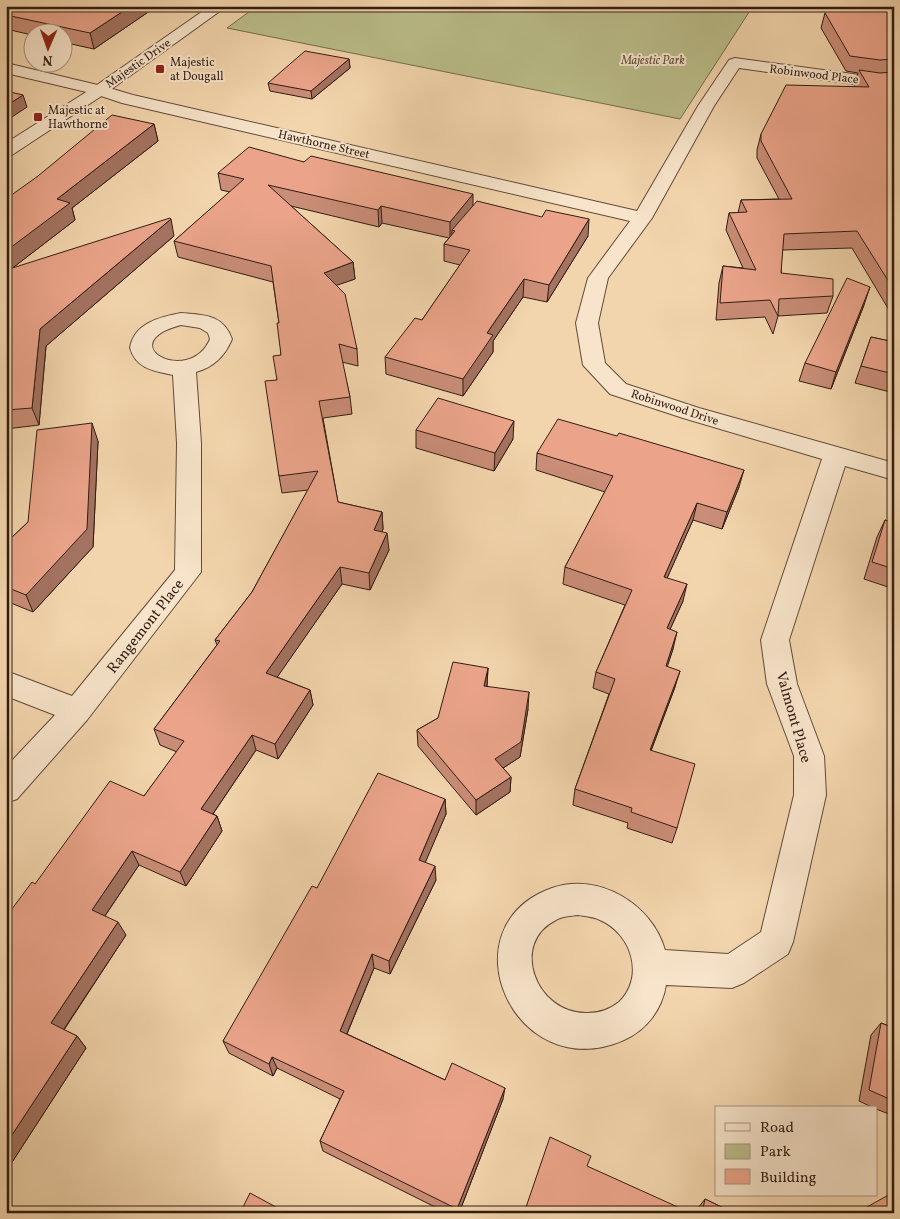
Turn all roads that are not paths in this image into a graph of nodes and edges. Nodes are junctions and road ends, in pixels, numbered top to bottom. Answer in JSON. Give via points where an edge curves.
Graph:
{"nodes":[{"id":1,"x":220,"y":6,"type":"edge"},
{"id":2,"x":735,"y":63,"type":"joint"},
{"id":3,"x":6,"y":68,"type":"edge"},
{"id":4,"x":894,"y":81,"type":"edge"},
{"id":5,"x":100,"y":90,"type":"junction"},
{"id":6,"x":6,"y":152,"type":"edge"},
{"id":7,"x":642,"y":218,"type":"junction"},
{"id":8,"x":184,"y":367,"type":"dead end"},
{"id":9,"x":836,"y":455,"type":"junction"},
{"id":10,"x":894,"y":472,"type":"edge"},
{"id":11,"x":6,"y":683,"type":"edge"},
{"id":12,"x":77,"y":712,"type":"junction"},
{"id":13,"x":6,"y":789,"type":"edge"},
{"id":14,"x":651,"y":967,"type":"dead end"}],
"edges":[{"from":1,"to":5,"type":"street","name":"Majestic Drive"},
{"from":2,"to":4,"type":"street","name":"Robinwood Place","via":[[875,82]]},
{"from":2,"to":7,"type":"street","name":"Robinwood Drive","via":[[706,106]]},
{"from":3,"to":5,"type":"street","name":"Hawthorne Street"},
{"from":5,"to":6,"type":"street","name":"Majestic Drive"},
{"from":5,"to":7,"type":"street","name":"Hawthorne Street"},
{"from":7,"to":9,"type":"street","name":"Robinwood Drive","via":[[598,278],[587,323],[594,364],[618,389]]},
{"from":8,"to":12,"type":"street","name":"Rangemont Place","via":[[189,443],[188,572]]},
{"from":9,"to":10,"type":"street","name":"Robinwood Drive"},
{"from":9,"to":14,"type":"street","name":"Valmont Place","via":[[775,640],[782,684],[809,756],[810,795],[776,942],[732,971]]},
{"from":11,"to":12,"type":"street"},
{"from":12,"to":13,"type":"street","name":"Rangemont Place"}]}
